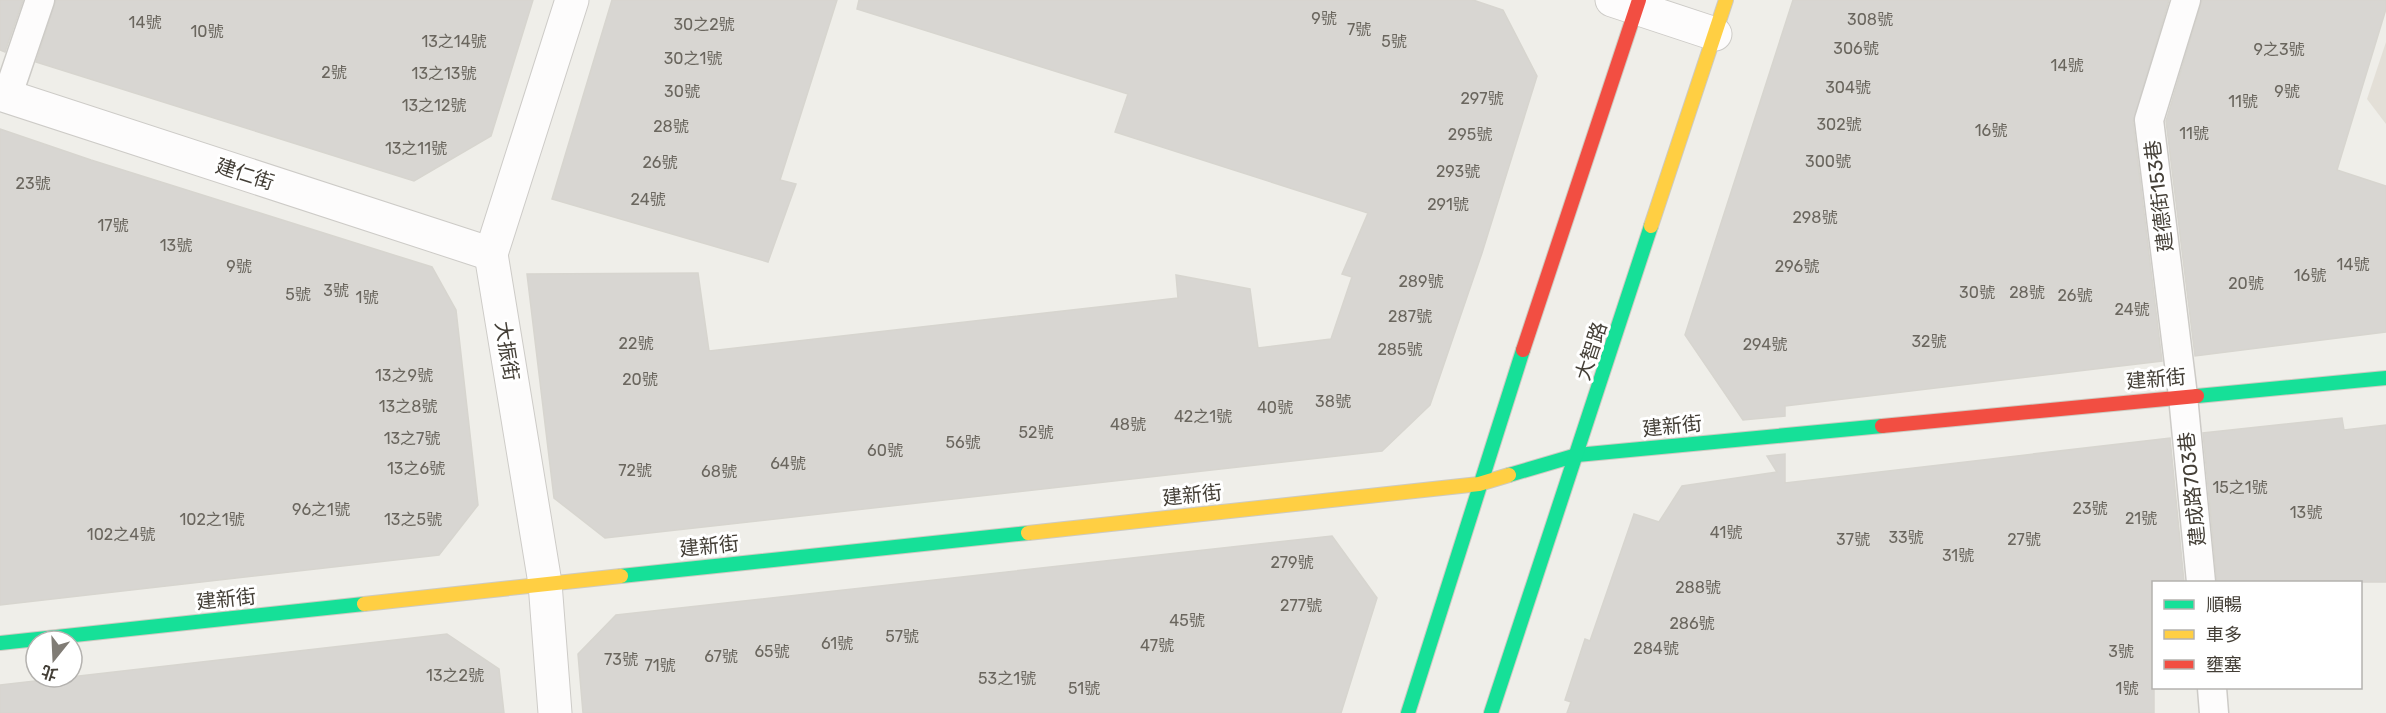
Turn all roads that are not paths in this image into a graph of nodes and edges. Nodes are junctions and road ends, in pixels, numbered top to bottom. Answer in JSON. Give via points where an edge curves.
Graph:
{"nodes":[{"id":1,"x":40,"y":0,"type":"edge"},
{"id":2,"x":572,"y":0,"type":"edge"},
{"id":3,"x":1726,"y":0,"type":"edge"},
{"id":4,"x":2186,"y":0,"type":"edge"},
{"id":5,"x":1629,"y":3,"type":"edge"},
{"id":6,"x":1715,"y":34,"type":"junction"},
{"id":7,"x":4,"y":95,"type":"edge"},
{"id":8,"x":490,"y":254,"type":"junction"},
{"id":9,"x":2386,"y":378,"type":"edge"},
{"id":10,"x":2183,"y":396,"type":"junction"},
{"id":11,"x":1577,"y":455,"type":"junction"},
{"id":12,"x":1479,"y":484,"type":"junction"},
{"id":13,"x":2201,"y":581,"type":"edge"},
{"id":14,"x":545,"y":583,"type":"junction"},
{"id":15,"x":0,"y":643,"type":"edge"},
{"id":16,"x":2212,"y":689,"type":"edge"},
{"id":17,"x":555,"y":713,"type":"edge"},
{"id":18,"x":1408,"y":713,"type":"edge"},
{"id":19,"x":1491,"y":713,"type":"edge"},
{"id":20,"x":2214,"y":713,"type":"edge"}],
"edges":[{"from":1,"to":7,"type":"lane"},
{"from":2,"to":8,"type":"street","name":"大振街"},
{"from":3,"to":6,"type":"street","name":"大智路"},
{"from":4,"to":10,"type":"lane","name":"建德街153巷","via":[[2150,120]]},
{"from":5,"to":6,"type":"street"},
{"from":5,"to":12,"type":"street"},
{"from":6,"to":11,"type":"street","name":"大智路"},
{"from":7,"to":8,"type":"street","name":"建仁街"},
{"from":8,"to":14,"type":"street","name":"大振街"},
{"from":9,"to":10,"type":"street","name":"建新街"},
{"from":10,"to":11,"type":"street","name":"建新街"},
{"from":10,"to":13,"type":"lane","name":"建成路703巷"},
{"from":11,"to":12,"type":"street","name":"建新街"},
{"from":11,"to":19,"type":"street","name":"大智路"},
{"from":12,"to":14,"type":"street","name":"建新街"},
{"from":12,"to":18,"type":"street"},
{"from":14,"to":15,"type":"street","name":"建新街"},
{"from":14,"to":17,"type":"street","name":"大振街"},
{"from":16,"to":20,"type":"lane"}]}
